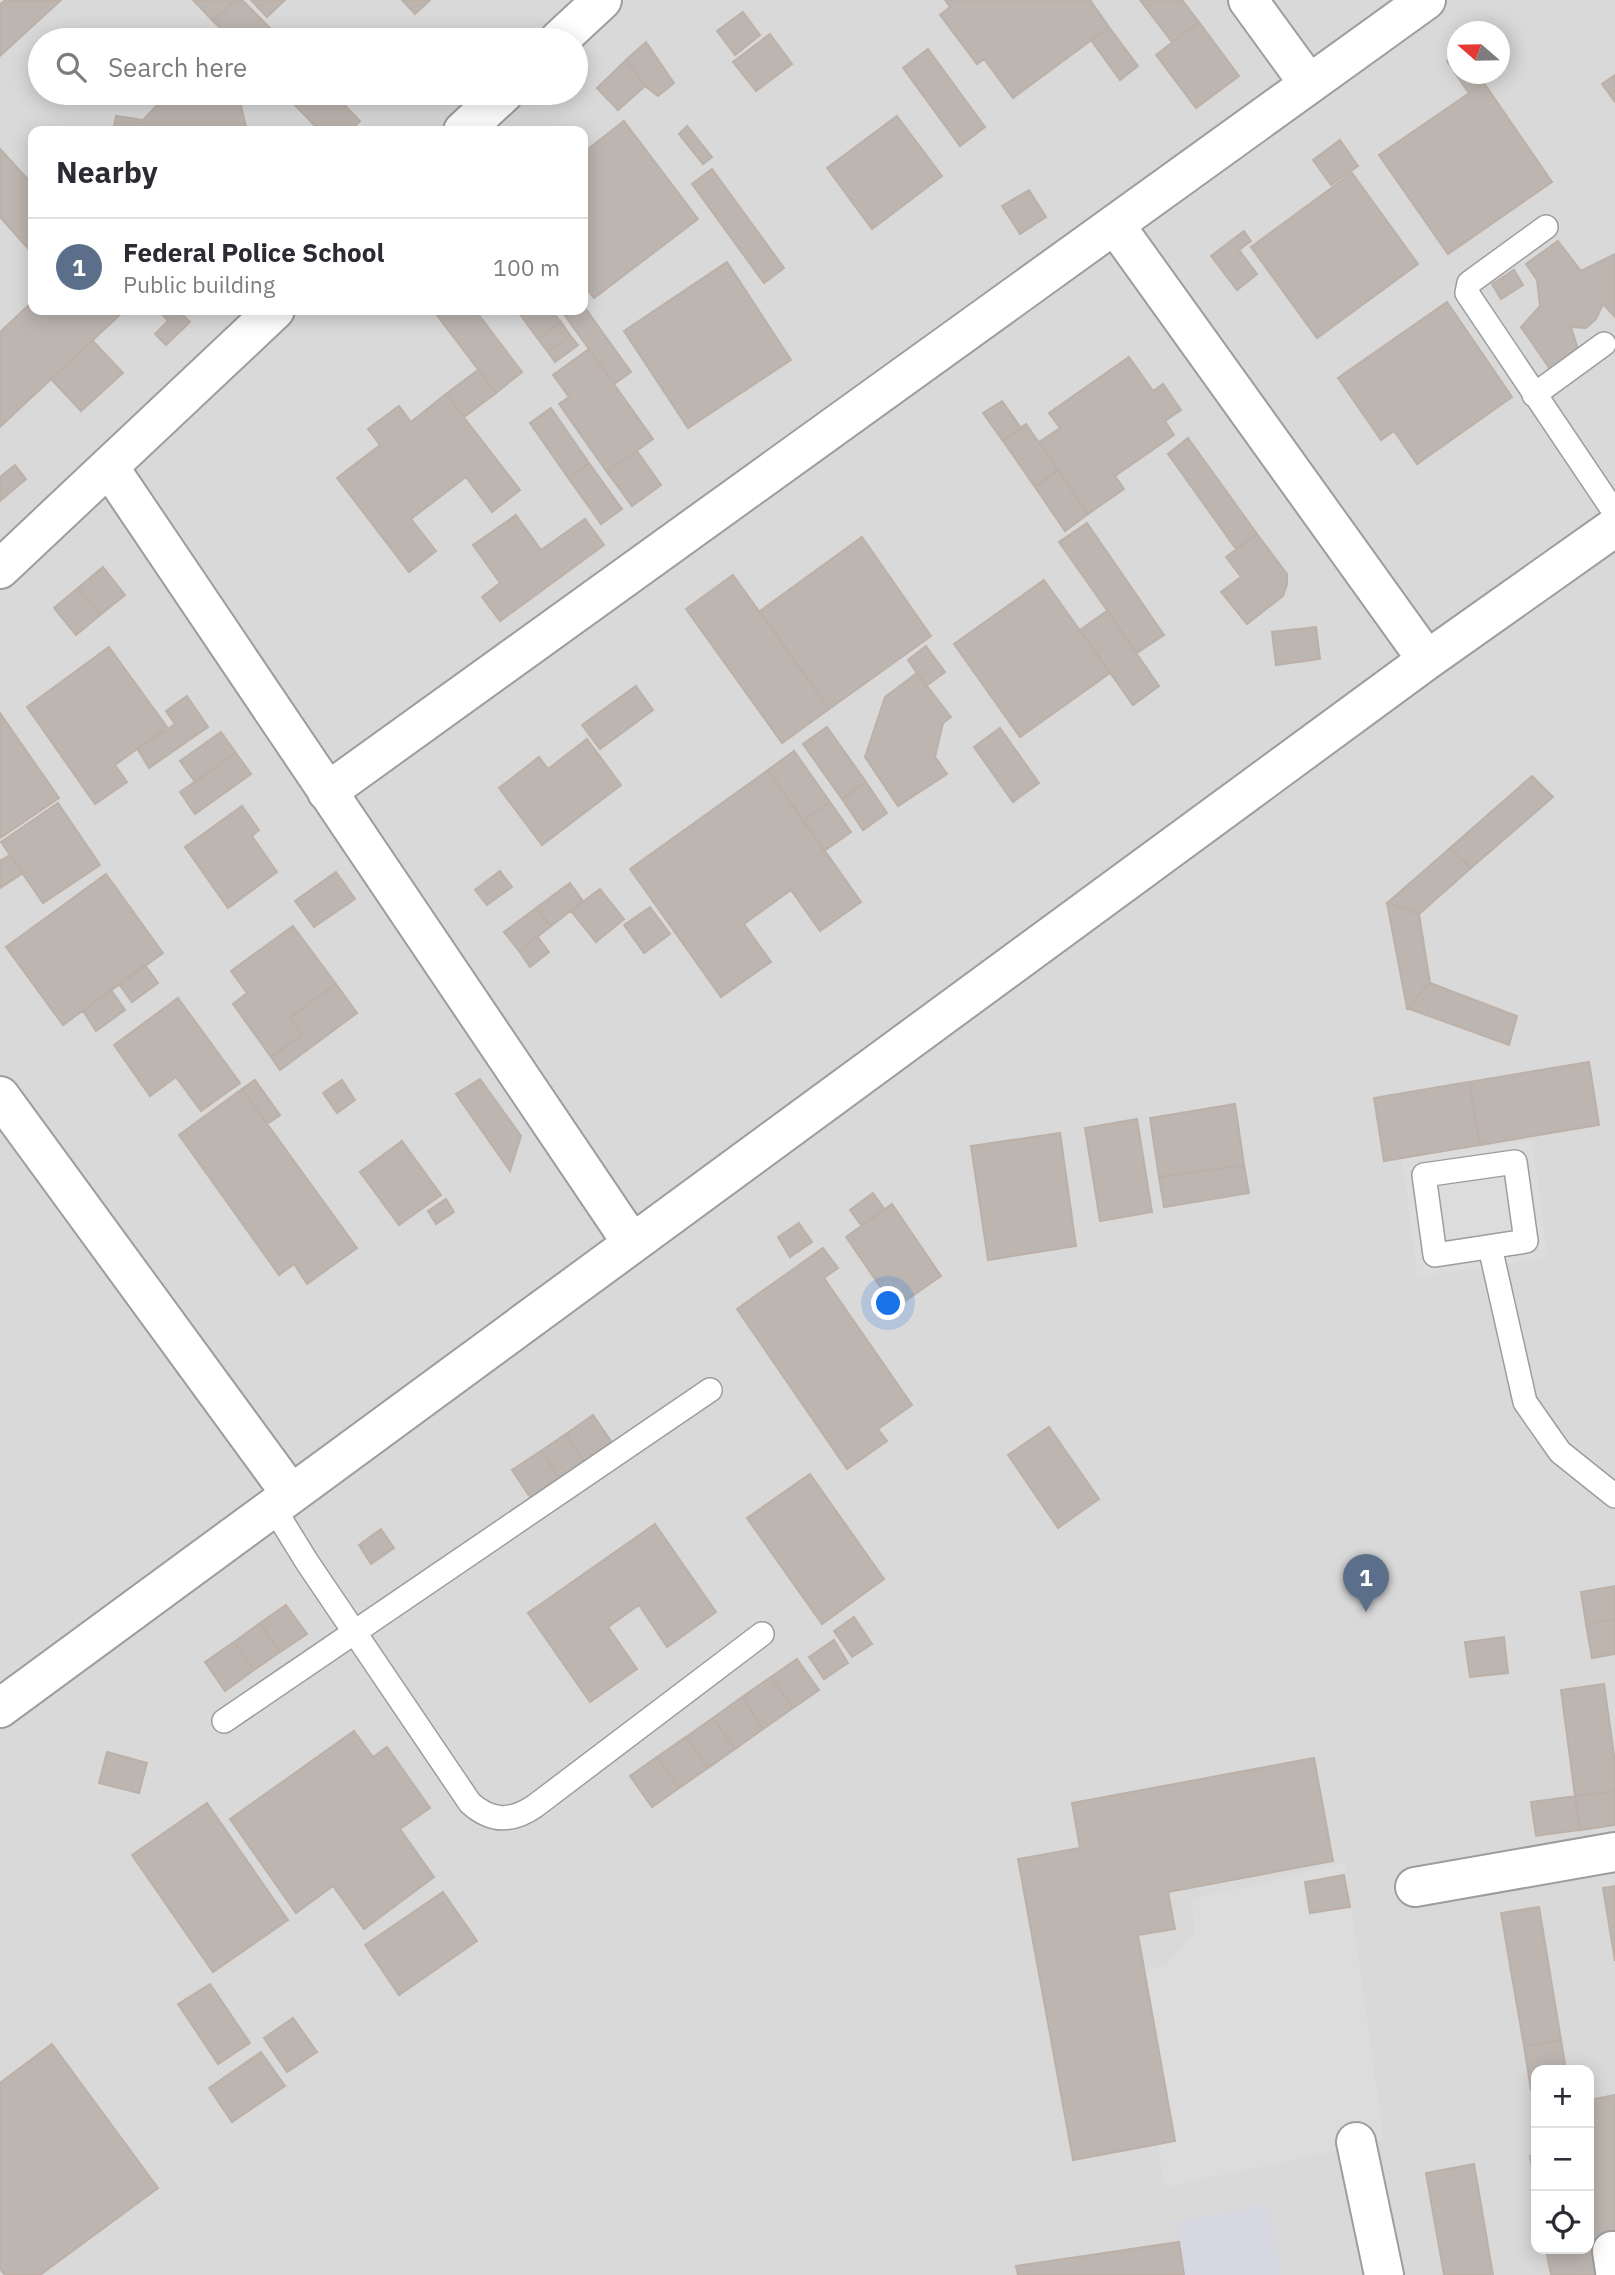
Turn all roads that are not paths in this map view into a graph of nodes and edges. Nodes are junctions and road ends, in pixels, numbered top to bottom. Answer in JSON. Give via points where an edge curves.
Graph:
{"nodes":[{"id":1,"x":602,"y":0,"type":"edge"},
{"id":2,"x":1248,"y":0,"type":"edge"},
{"id":3,"x":1426,"y":0,"type":"edge"},
{"id":4,"x":572,"y":28,"type":"edge"},
{"id":5,"x":1309,"y":84,"type":"junction"},
{"id":6,"x":491,"y":105,"type":"edge"},
{"id":7,"x":468,"y":126,"type":"edge"},
{"id":8,"x":1115,"y":225,"type":"junction"},
{"id":9,"x":1546,"y":227,"type":"dead end"},
{"id":10,"x":270,"y":315,"type":"edge"},
{"id":11,"x":1604,"y":344,"type":"dead end"},
{"id":12,"x":1534,"y":395,"type":"junction"},
{"id":13,"x":109,"y":467,"type":"junction"},
{"id":14,"x":1615,"y":513,"type":"edge"},
{"id":15,"x":1615,"y":527,"type":"edge"},
{"id":16,"x":0,"y":569,"type":"edge"},
{"id":17,"x":1427,"y":660,"type":"junction"},
{"id":18,"x":327,"y":792,"type":"junction"},
{"id":19,"x":0,"y":1096,"type":"edge"},
{"id":20,"x":632,"y":1243,"type":"junction"},
{"id":21,"x":1490,"y":1247,"type":"junction"},
{"id":22,"x":710,"y":1390,"type":"dead end"},
{"id":23,"x":1615,"y":1496,"type":"edge"},
{"id":24,"x":282,"y":1500,"type":"junction"},
{"id":25,"x":354,"y":1632,"type":"junction"},
{"id":26,"x":762,"y":1634,"type":"dead end"},
{"id":27,"x":0,"y":1708,"type":"edge"},
{"id":28,"x":224,"y":1721,"type":"dead end"},
{"id":29,"x":1615,"y":1852,"type":"edge"},
{"id":30,"x":1415,"y":1887,"type":"dead end"},
{"id":31,"x":1356,"y":2142,"type":"dead end"},
{"id":32,"x":1615,"y":2250,"type":"edge"},
{"id":33,"x":1615,"y":2271,"type":"edge"},
{"id":34,"x":1384,"y":2275,"type":"edge"}],
"edges":[{"from":1,"to":4,"type":"street"},
{"from":2,"to":5,"type":"street"},
{"from":3,"to":5,"type":"street"},
{"from":5,"to":8,"type":"street"},
{"from":6,"to":7,"type":"street"},
{"from":8,"to":17,"type":"street"},
{"from":8,"to":18,"type":"street"},
{"from":9,"to":12,"type":"lane","via":[[1466,288],[1468,298]]},
{"from":10,"to":13,"type":"street"},
{"from":11,"to":12,"type":"lane"},
{"from":12,"to":14,"type":"lane"},
{"from":13,"to":16,"type":"street"},
{"from":13,"to":18,"type":"street"},
{"from":15,"to":17,"type":"street"},
{"from":17,"to":20,"type":"street"},
{"from":18,"to":20,"type":"street"},
{"from":19,"to":24,"type":"street"},
{"from":20,"to":24,"type":"street"},
{"from":21,"to":21,"type":"lane","via":[[1435,1255],[1424,1175],[1515,1162],[1526,1241]]},
{"from":21,"to":23,"type":"lane","via":[[1525,1402],[1560,1452]]},
{"from":22,"to":25,"type":"lane"},
{"from":24,"to":25,"type":"lane"},
{"from":24,"to":27,"type":"street"},
{"from":25,"to":26,"type":"lane","via":[[470,1803],[495,1818],[523,1814],[535,1806]]},
{"from":25,"to":28,"type":"lane"},
{"from":29,"to":30,"type":"street"},
{"from":31,"to":34,"type":"street"},
{"from":32,"to":33,"type":"street"}]}
